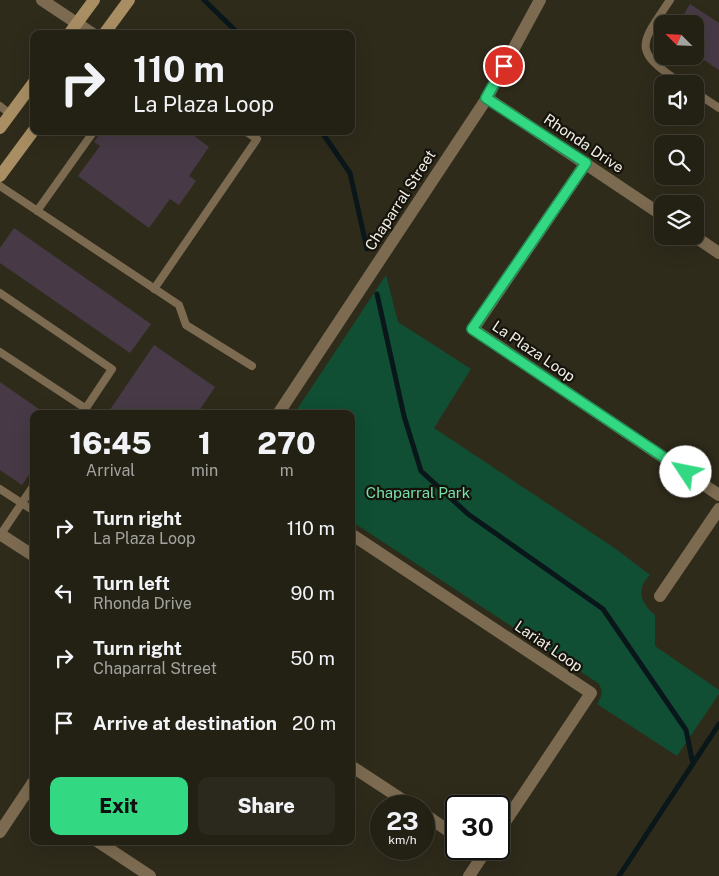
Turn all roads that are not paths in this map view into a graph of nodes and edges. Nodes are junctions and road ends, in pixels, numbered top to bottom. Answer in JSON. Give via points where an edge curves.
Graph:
{"nodes":[{"id":1,"x":42,"y":0,"type":"edge"},
{"id":2,"x":94,"y":0,"type":"edge"},
{"id":3,"x":130,"y":0,"type":"edge"},
{"id":4,"x":540,"y":0,"type":"edge"},
{"id":5,"x":670,"y":0,"type":"edge"},
{"id":6,"x":73,"y":29,"type":"edge"},
{"id":7,"x":107,"y":30,"type":"edge"},
{"id":8,"x":669,"y":75,"type":"edge"},
{"id":9,"x":30,"y":86,"type":"edge"},
{"id":10,"x":486,"y":98,"type":"junction"},
{"id":11,"x":704,"y":98,"type":"edge"},
{"id":12,"x":719,"y":108,"type":"edge"},
{"id":13,"x":5,"y":110,"type":"edge"},
{"id":14,"x":0,"y":128,"type":"edge"},
{"id":15,"x":30,"y":135,"type":"edge"},
{"id":16,"x":91,"y":135,"type":"edge"},
{"id":17,"x":251,"y":135,"type":"edge"},
{"id":18,"x":586,"y":163,"type":"junction"},
{"id":19,"x":0,"y":176,"type":"edge"},
{"id":20,"x":0,"y":186,"type":"edge"},
{"id":21,"x":654,"y":210,"type":"edge"},
{"id":22,"x":37,"y":211,"type":"junction"},
{"id":23,"x":704,"y":243,"type":"edge"},
{"id":24,"x":719,"y":253,"type":"edge"},
{"id":25,"x":154,"y":289,"type":"junction"},
{"id":26,"x":0,"y":293,"type":"edge"},
{"id":27,"x":0,"y":352,"type":"edge"},
{"id":28,"x":252,"y":366,"type":"dead end"},
{"id":29,"x":83,"y":410,"type":"edge"},
{"id":30,"x":85,"y":410,"type":"edge"},
{"id":31,"x":281,"y":410,"type":"edge"},
{"id":32,"x":0,"y":488,"type":"edge"},
{"id":33,"x":30,"y":491,"type":"edge"},
{"id":34,"x":719,"y":495,"type":"edge"},
{"id":35,"x":22,"y":503,"type":"junction"},
{"id":36,"x":30,"y":508,"type":"edge"},
{"id":37,"x":719,"y":509,"type":"edge"},
{"id":38,"x":0,"y":534,"type":"edge"},
{"id":39,"x":355,"y":537,"type":"edge"},
{"id":40,"x":30,"y":553,"type":"edge"},
{"id":41,"x":660,"y":596,"type":"dead end"},
{"id":42,"x":355,"y":769,"type":"edge"},
{"id":43,"x":395,"y":795,"type":"edge"},
{"id":44,"x":29,"y":797,"type":"edge"},
{"id":45,"x":510,"y":814,"type":"edge"},
{"id":46,"x":0,"y":832,"type":"edge"},
{"id":47,"x":103,"y":845,"type":"edge"},
{"id":48,"x":477,"y":860,"type":"edge"},
{"id":49,"x":150,"y":876,"type":"edge"},
{"id":50,"x":469,"y":876,"type":"edge"}],
"edges":[{"from":1,"to":6,"type":"street"},
{"from":2,"to":6,"type":"main road"},
{"from":3,"to":7,"type":"main road"},
{"from":4,"to":10,"type":"street","name":"Chaparral Street"},
{"from":5,"to":8,"type":"lane","via":[[645,38],[646,53]]},
{"from":9,"to":13,"type":"main road"},
{"from":10,"to":18,"type":"street","name":"Rhonda Drive"},
{"from":10,"to":31,"type":"street","name":"Chaparral Street"},
{"from":11,"to":12,"type":"lane"},
{"from":13,"to":14,"type":"main road"},
{"from":15,"to":19,"type":"main road"},
{"from":16,"to":22,"type":"lane"},
{"from":17,"to":25,"type":"lane","via":[[257,139]]},
{"from":18,"to":21,"type":"street","name":"Rhonda Drive"},
{"from":18,"to":34,"type":"street","name":"La Plaza Loop","via":[[472,329]]},
{"from":20,"to":22,"type":"lane"},
{"from":22,"to":25,"type":"lane"},
{"from":23,"to":24,"type":"street"},
{"from":25,"to":28,"type":"lane","via":[[179,305],[186,325]]},
{"from":26,"to":30,"type":"lane","via":[[112,369]]},
{"from":27,"to":29,"type":"lane"},
{"from":32,"to":35,"type":"lane"},
{"from":33,"to":35,"type":"lane"},
{"from":35,"to":36,"type":"lane"},
{"from":35,"to":38,"type":"lane"},
{"from":37,"to":41,"type":"street"},
{"from":38,"to":40,"type":"street"},
{"from":39,"to":45,"type":"street","name":"Lariat Loop","via":[[591,693]]},
{"from":42,"to":43,"type":"street"},
{"from":44,"to":46,"type":"street"},
{"from":47,"to":49,"type":"street"},
{"from":48,"to":50,"type":"street"}]}
